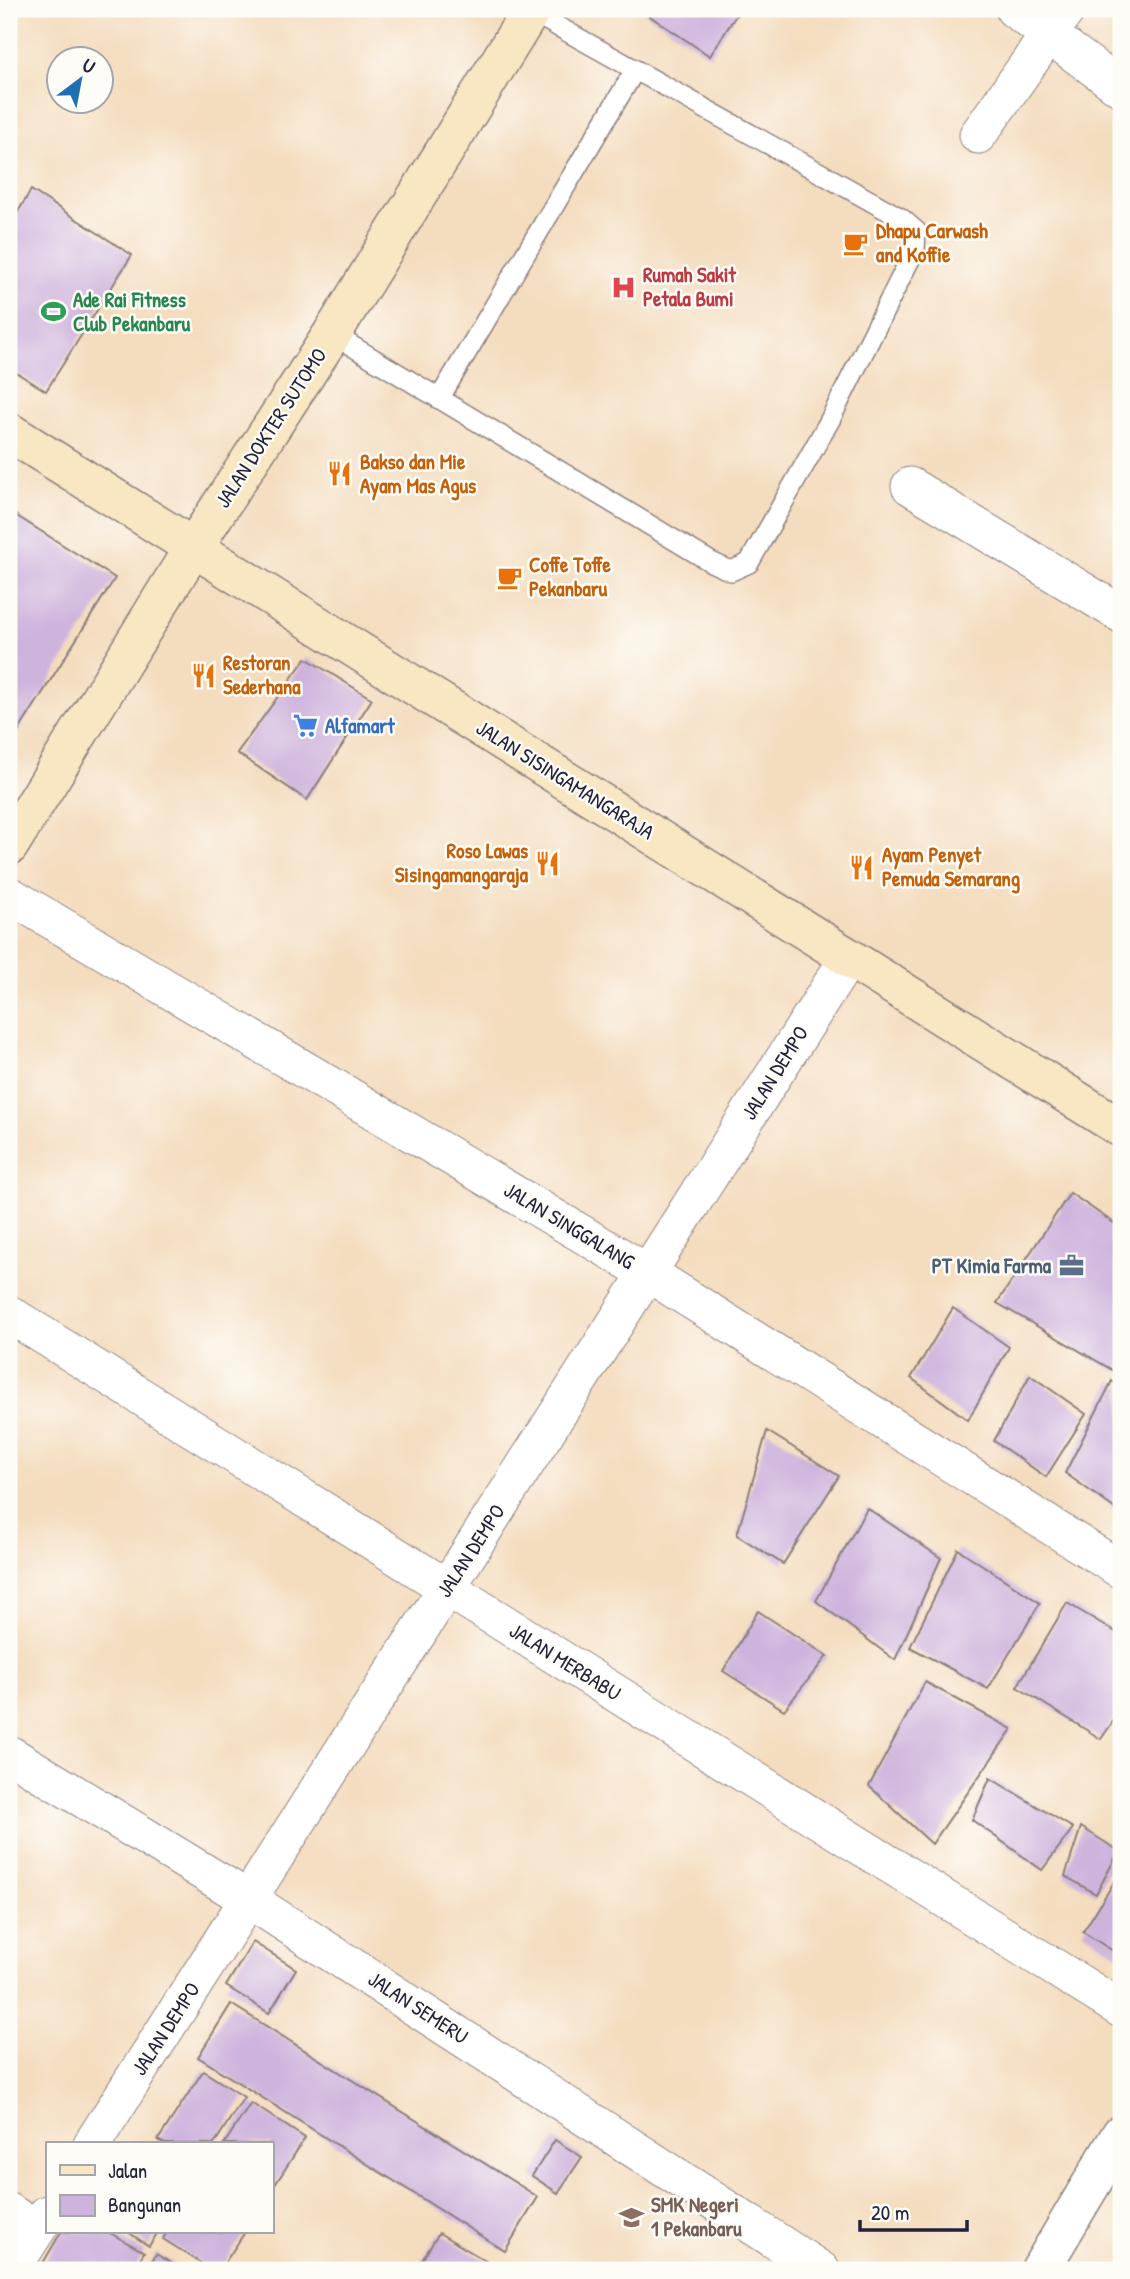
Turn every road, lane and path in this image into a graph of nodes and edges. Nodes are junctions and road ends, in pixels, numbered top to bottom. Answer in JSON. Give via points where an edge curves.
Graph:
{"nodes":[{"id":1,"x":1014,"y":9,"type":"edge"},
{"id":2,"x":531,"y":10,"type":"edge"},
{"id":3,"x":1058,"y":22,"type":"edge"},
{"id":4,"x":635,"y":70,"type":"junction"},
{"id":5,"x":1121,"y":88,"type":"edge"},
{"id":6,"x":978,"y":135,"type":"dead end"},
{"id":7,"x":332,"y":334,"type":"junction"},
{"id":8,"x":439,"y":399,"type":"junction"},
{"id":9,"x":9,"y":432,"type":"edge"},
{"id":10,"x":909,"y":486,"type":"dead end"},
{"id":11,"x":193,"y":548,"type":"junction"},
{"id":12,"x":1121,"y":614,"type":"edge"},
{"id":13,"x":9,"y":846,"type":"edge"},
{"id":14,"x":9,"y":895,"type":"edge"},
{"id":15,"x":849,"y":957,"type":"junction"},
{"id":16,"x":1121,"y":1128,"type":"edge"},
{"id":17,"x":648,"y":1273,"type":"junction"},
{"id":18,"x":9,"y":1314,"type":"edge"},
{"id":19,"x":1121,"y":1570,"type":"edge"},
{"id":20,"x":447,"y":1588,"type":"junction"},
{"id":21,"x":9,"y":1755,"type":"edge"},
{"id":22,"x":248,"y":1899,"type":"junction"},
{"id":23,"x":1121,"y":2009,"type":"edge"},
{"id":24,"x":1121,"y":2134,"type":"edge"},
{"id":25,"x":93,"y":2142,"type":"edge"},
{"id":26,"x":31,"y":2219,"type":"edge"},
{"id":27,"x":11,"y":2270,"type":"edge"},
{"id":28,"x":821,"y":2270,"type":"edge"},
{"id":29,"x":1040,"y":2270,"type":"edge"}],
"edges":[{"from":1,"to":3,"type":"street"},
{"from":2,"to":4,"type":"lane"},
{"from":2,"to":7,"type":"main road","name":"JALAN DOKTER SUTOMO"},
{"from":3,"to":5,"type":"street"},
{"from":3,"to":6,"type":"street"},
{"from":4,"to":8,"type":"lane"},
{"from":4,"to":8,"type":"lane","via":[[901,218],[916,231],[915,249],[830,420],[749,563],[731,571],[711,562]]},
{"from":7,"to":8,"type":"lane"},
{"from":7,"to":11,"type":"main road","name":"JALAN DOKTER SUTOMO"},
{"from":9,"to":11,"type":"main road","name":"JALAN SISINGAMANGARAJA"},
{"from":10,"to":12,"type":"street"},
{"from":11,"to":13,"type":"main road","name":"JALAN DOKTER SUTOMO"},
{"from":11,"to":15,"type":"main road","name":"JALAN SISINGAMANGARAJA"},
{"from":14,"to":17,"type":"street","name":"JALAN SINGGALANG"},
{"from":15,"to":16,"type":"main road","name":"JALAN SISINGAMANGARAJA"},
{"from":15,"to":17,"type":"street","name":"JALAN DEMPO"},
{"from":17,"to":19,"type":"street","name":"JALAN SINGGALANG"},
{"from":17,"to":20,"type":"street","name":"JALAN DEMPO"},
{"from":18,"to":20,"type":"street","name":"JALAN MERBABU"},
{"from":20,"to":22,"type":"street","name":"JALAN DEMPO"},
{"from":20,"to":23,"type":"street","name":"JALAN MERBABU"},
{"from":21,"to":22,"type":"street","name":"JALAN SEMERU"},
{"from":22,"to":25,"type":"street","name":"JALAN DEMPO"},
{"from":22,"to":28,"type":"street","name":"JALAN SEMERU"},
{"from":24,"to":29,"type":"street"},
{"from":26,"to":27,"type":"street"}]}
